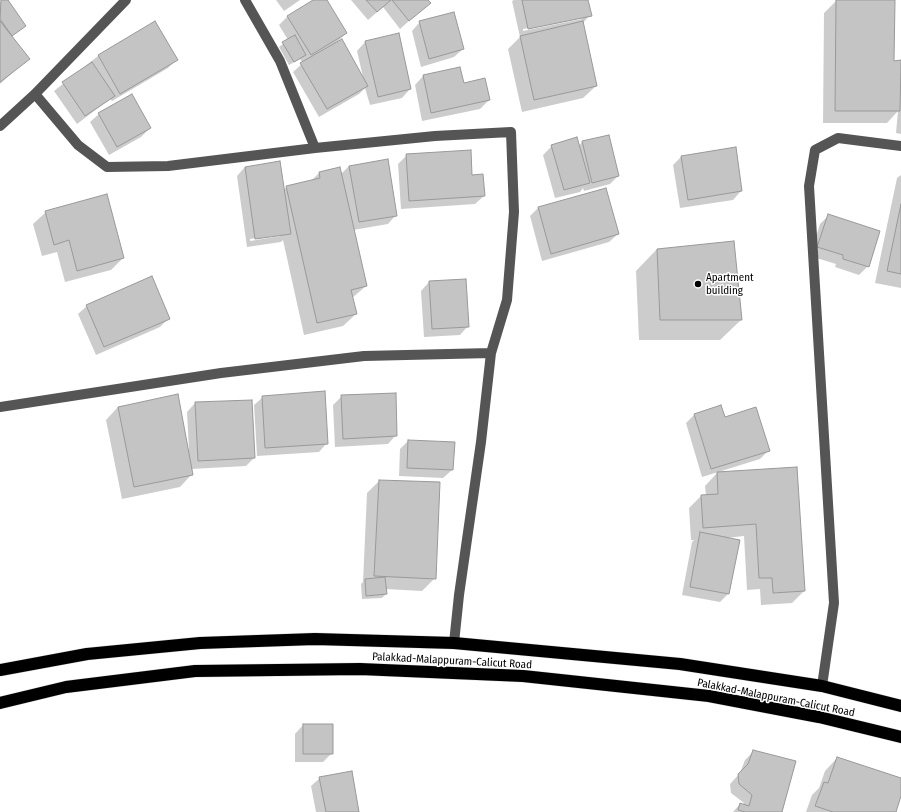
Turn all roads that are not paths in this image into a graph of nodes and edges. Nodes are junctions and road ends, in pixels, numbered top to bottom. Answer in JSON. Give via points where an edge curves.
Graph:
{"nodes":[{"id":1,"x":126,"y":0,"type":"edge"},
{"id":2,"x":245,"y":0,"type":"edge"},
{"id":3,"x":35,"y":94,"type":"junction"},
{"id":4,"x":0,"y":126,"type":"edge"},
{"id":5,"x":901,"y":146,"type":"edge"},
{"id":6,"x":315,"y":148,"type":"junction"},
{"id":7,"x":491,"y":353,"type":"junction"},
{"id":8,"x":0,"y":407,"type":"edge"},
{"id":9,"x":454,"y":643,"type":"junction"},
{"id":10,"x":0,"y":670,"type":"edge"},
{"id":11,"x":822,"y":686,"type":"junction"},
{"id":12,"x":0,"y":703,"type":"edge"},
{"id":13,"x":901,"y":706,"type":"edge"},
{"id":14,"x":901,"y":737,"type":"edge"}],
"edges":[{"from":1,"to":3,"type":"street"},
{"from":2,"to":6,"type":"street","via":[[280,61]]},
{"from":3,"to":4,"type":"street"},
{"from":3,"to":6,"type":"street","via":[[78,145],[107,167],[168,166]]},
{"from":5,"to":11,"type":"street","via":[[838,138],[815,150],[809,186],[834,603]]},
{"from":6,"to":7,"type":"street","via":[[435,136],[511,132],[514,212],[507,300]]},
{"from":7,"to":8,"type":"street","via":[[364,356],[221,373]]},
{"from":7,"to":9,"type":"street"},
{"from":9,"to":10,"type":"highway","name":"Palakkad-Malappuram-Calicut Road","via":[[315,639],[200,642],[87,654]]},
{"from":9,"to":11,"type":"highway","name":"Palakkad-Malappuram-Calicut Road","via":[[680,664]]},
{"from":11,"to":13,"type":"highway","name":"Palakkad-Malappuram-Calicut Road"},
{"from":12,"to":14,"type":"highway","name":"Palakkad-Malappuram-Calicut Road","via":[[66,687],[195,671],[360,669],[523,676],[709,696],[819,717]]}]}
